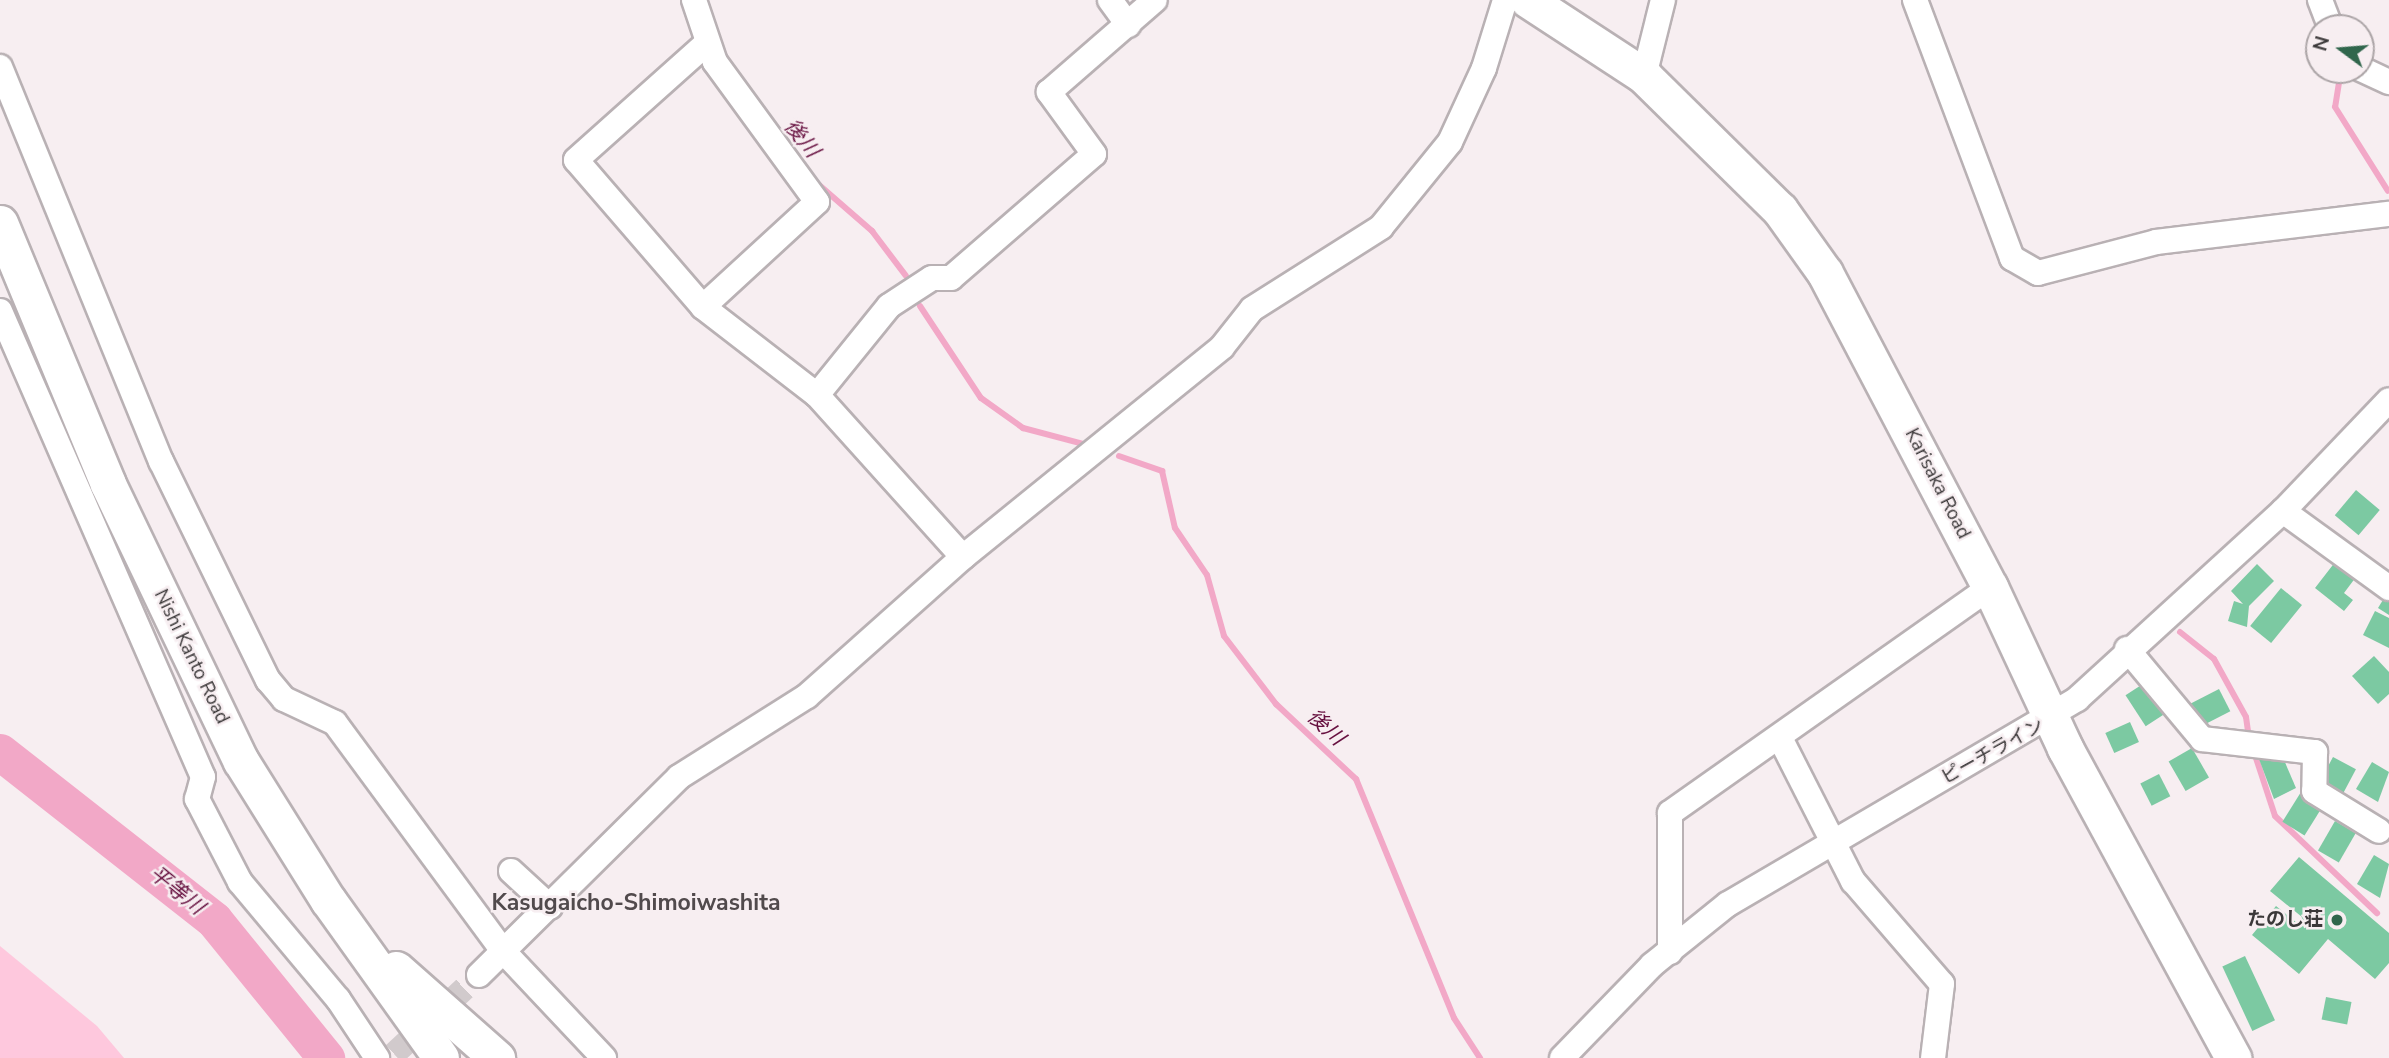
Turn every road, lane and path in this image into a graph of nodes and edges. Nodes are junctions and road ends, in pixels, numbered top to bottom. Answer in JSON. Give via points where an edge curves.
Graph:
{"nodes":[{"id":1,"x":694,"y":0,"type":"edge"},
{"id":2,"x":1110,"y":0,"type":"edge"},
{"id":3,"x":1155,"y":0,"type":"edge"},
{"id":4,"x":1506,"y":0,"type":"edge"},
{"id":5,"x":1528,"y":0,"type":"edge"},
{"id":6,"x":1663,"y":0,"type":"edge"},
{"id":7,"x":1916,"y":0,"type":"edge"},
{"id":8,"x":1128,"y":25,"type":"junction"},
{"id":9,"x":707,"y":43,"type":"junction"},
{"id":10,"x":0,"y":68,"type":"edge"},
{"id":11,"x":1644,"y":76,"type":"junction"},
{"id":12,"x":2389,"y":214,"type":"edge"},
{"id":13,"x":0,"y":223,"type":"edge"},
{"id":14,"x":703,"y":307,"type":"junction"},
{"id":15,"x":0,"y":311,"type":"edge"},
{"id":16,"x":817,"y":395,"type":"junction"},
{"id":17,"x":2389,"y":400,"type":"edge"},
{"id":18,"x":2283,"y":511,"type":"junction"},
{"id":19,"x":963,"y":557,"type":"junction"},
{"id":20,"x":1990,"y":587,"type":"junction"},
{"id":21,"x":2389,"y":588,"type":"edge"},
{"id":22,"x":2127,"y":649,"type":"junction"},
{"id":23,"x":2050,"y":719,"type":"junction"},
{"id":24,"x":1780,"y":738,"type":"junction"},
{"id":25,"x":281,"y":827,"type":"junction"},
{"id":26,"x":2379,"y":831,"type":"dead end"},
{"id":27,"x":1830,"y":843,"type":"junction"},
{"id":28,"x":511,"y":871,"type":"dead end"},
{"id":29,"x":550,"y":907,"type":"junction"},
{"id":30,"x":504,"y":952,"type":"junction"},
{"id":31,"x":1670,"y":952,"type":"junction"},
{"id":32,"x":371,"y":963,"type":"junction"},
{"id":33,"x":479,"y":975,"type":"tunnel mouth"},
{"id":34,"x":397,"y":1057,"type":"edge"},
{"id":35,"x":441,"y":1058,"type":"edge"},
{"id":36,"x":497,"y":1058,"type":"edge"},
{"id":37,"x":604,"y":1058,"type":"edge"},
{"id":38,"x":1562,"y":1058,"type":"edge"},
{"id":39,"x":1933,"y":1058,"type":"edge"},
{"id":40,"x":2233,"y":1058,"type":"edge"}],
"edges":[{"from":1,"to":9,"type":"street"},
{"from":2,"to":8,"type":"street"},
{"from":3,"to":8,"type":"street"},
{"from":4,"to":19,"type":"street","via":[[1450,142],[1381,227],[1252,309],[1222,346]]},
{"from":5,"to":11,"type":"highway","name":"Karisaka Road"},
{"from":6,"to":11,"type":"street"},
{"from":7,"to":12,"type":"street","via":[[2012,258],[2038,273],[2156,242]]},
{"from":8,"to":16,"type":"street","via":[[1049,92],[1094,154],[951,278],[932,278],[889,306]]},
{"from":9,"to":14,"type":"street","via":[[732,88],[816,193],[817,202]]},
{"from":9,"to":14,"type":"street","via":[[576,160]]},
{"from":10,"to":30,"type":"street","via":[[161,461],[268,680],[284,699],[335,723]]},
{"from":11,"to":20,"type":"highway","name":"Karisaka Road","via":[[1780,210],[1825,273]]},
{"from":13,"to":25,"type":"highway","name":"Nishi Kanto Road","via":[[108,484],[241,761]]},
{"from":14,"to":16,"type":"street"},
{"from":15,"to":34,"type":"street","via":[[203,777],[197,799],[240,881],[338,999]]},
{"from":16,"to":19,"type":"street"},
{"from":17,"to":18,"type":"street","name":"ピーチライン"},
{"from":18,"to":21,"type":"street"},
{"from":18,"to":22,"type":"street","name":"ピーチライン"},
{"from":19,"to":29,"type":"street","via":[[807,696],[679,777]]},
{"from":20,"to":23,"type":"highway","name":"Karisaka Road"},
{"from":20,"to":24,"type":"street"},
{"from":22,"to":23,"type":"street","name":"ピーチライン"},
{"from":22,"to":26,"type":"street","via":[[2202,739],[2315,752],[2314,790]]},
{"from":23,"to":27,"type":"street","name":"ピーチライン"},
{"from":23,"to":40,"type":"highway","name":"Karisaka Road"},
{"from":24,"to":27,"type":"street"},
{"from":24,"to":31,"type":"street","via":[[1670,813]]},
{"from":25,"to":32,"type":"highway","name":"Nishi Kanto Road"},
{"from":25,"to":36,"type":"highway","via":[[389,962]]},
{"from":27,"to":31,"type":"street","name":"ピーチライン","via":[[1728,904]]},
{"from":27,"to":39,"type":"street","via":[[1853,881],[1941,984]]},
{"from":28,"to":29,"type":"street"},
{"from":29,"to":30,"type":"street"},
{"from":30,"to":33,"type":"street"},
{"from":30,"to":37,"type":"street"},
{"from":31,"to":38,"type":"street","name":"ピーチライン"},
{"from":32,"to":34,"type":"highway"},
{"from":32,"to":35,"type":"highway","name":"Nishi Kanto Road"}]}
